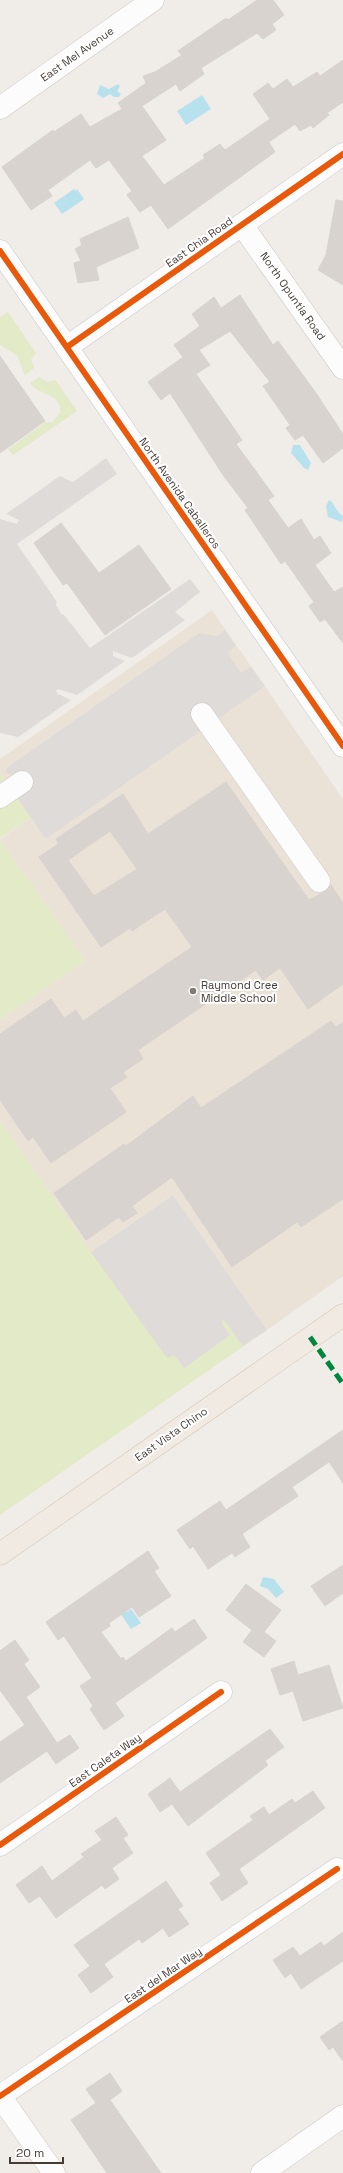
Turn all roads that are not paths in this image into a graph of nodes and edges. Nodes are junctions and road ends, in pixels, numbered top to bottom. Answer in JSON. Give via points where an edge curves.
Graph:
{"nodes":[{"id":1,"x":153,"y":0,"type":"edge"},
{"id":2,"x":0,"y":108,"type":"edge"},
{"id":3,"x":343,"y":154,"type":"edge"},
{"id":4,"x":242,"y":225,"type":"junction"},
{"id":5,"x":0,"y":251,"type":"edge"},
{"id":6,"x":66,"y":347,"type":"junction"},
{"id":7,"x":343,"y":368,"type":"edge"},
{"id":8,"x":202,"y":714,"type":"dead end"},
{"id":9,"x":343,"y":746,"type":"edge"},
{"id":10,"x":22,"y":782,"type":"dead end"},
{"id":11,"x":0,"y":797,"type":"edge"},
{"id":12,"x":319,"y":881,"type":"dead end"},
{"id":13,"x":343,"y":1315,"type":"edge"},
{"id":14,"x":0,"y":1554,"type":"edge"},
{"id":15,"x":221,"y":1692,"type":"dead end"},
{"id":16,"x":0,"y":1845,"type":"edge"},
{"id":17,"x":337,"y":1869,"type":"dead end"},
{"id":18,"x":0,"y":2096,"type":"edge"},
{"id":19,"x":343,"y":2116,"type":"edge"},
{"id":20,"x":54,"y":2173,"type":"edge"},
{"id":21,"x":262,"y":2173,"type":"edge"}],
"edges":[{"from":1,"to":2,"type":"street","name":"East Mel Avenue"},
{"from":3,"to":4,"type":"street","name":"East Chia Road"},
{"from":4,"to":6,"type":"street","name":"East Chia Road"},
{"from":4,"to":7,"type":"street","name":"North Opuntia Road"},
{"from":5,"to":6,"type":"street","name":"North Avenida Caballeros"},
{"from":6,"to":9,"type":"street","name":"North Avenida Caballeros"},
{"from":8,"to":12,"type":"street"},
{"from":10,"to":11,"type":"street"},
{"from":13,"to":14,"type":"main road","name":"East Vista Chino"},
{"from":15,"to":16,"type":"street","name":"East Caleta Way"},
{"from":17,"to":18,"type":"street","name":"East del Mar Way"},
{"from":18,"to":20,"type":"street"},
{"from":19,"to":21,"type":"street"}]}
